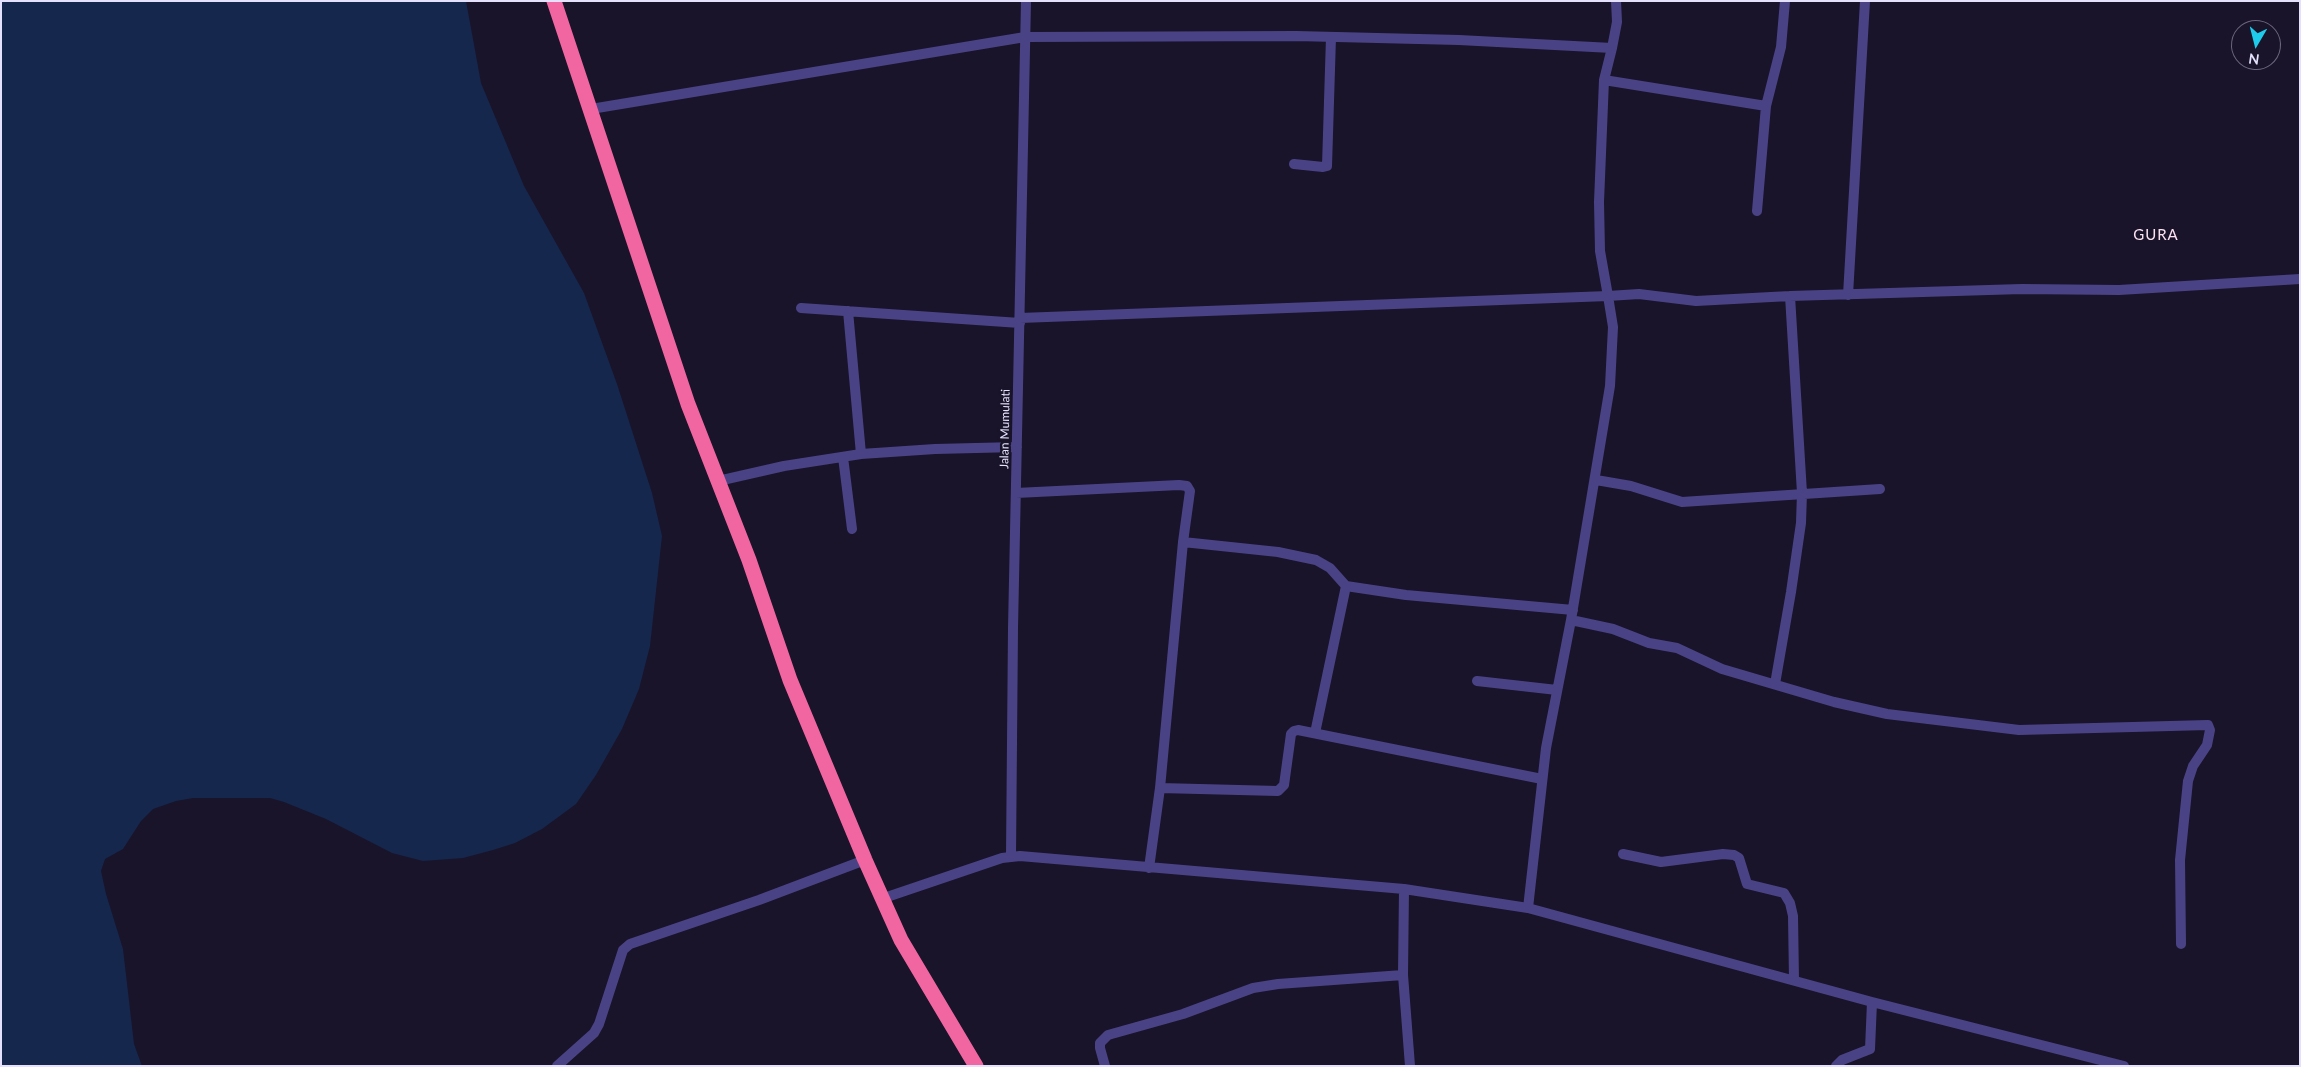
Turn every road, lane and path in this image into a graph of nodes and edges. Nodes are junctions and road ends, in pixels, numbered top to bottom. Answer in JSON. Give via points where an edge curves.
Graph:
{"nodes":[{"id":1,"x":554,"y":1,"type":"edge"},
{"id":2,"x":1026,"y":1,"type":"edge"},
{"id":3,"x":1616,"y":1,"type":"edge"},
{"id":4,"x":1785,"y":1,"type":"edge"},
{"id":5,"x":1865,"y":1,"type":"edge"},
{"id":6,"x":1025,"y":37,"type":"junction"},
{"id":7,"x":1331,"y":38,"type":"junction"},
{"id":8,"x":1612,"y":48,"type":"junction"},
{"id":9,"x":1604,"y":80,"type":"junction"},
{"id":10,"x":1766,"y":106,"type":"junction"},
{"id":11,"x":591,"y":109,"type":"junction"},
{"id":12,"x":1294,"y":164,"type":"dead end"},
{"id":13,"x":1757,"y":211,"type":"dead end"},
{"id":14,"x":2300,"y":279,"type":"edge"},
{"id":15,"x":1848,"y":295,"type":"junction"},
{"id":16,"x":1608,"y":296,"type":"junction"},
{"id":17,"x":1790,"y":296,"type":"junction"},
{"id":18,"x":801,"y":308,"type":"dead end"},
{"id":19,"x":848,"y":311,"type":"junction"},
{"id":20,"x":1020,"y":320,"type":"junction"},
{"id":21,"x":1017,"y":447,"type":"junction"},
{"id":22,"x":861,"y":454,"type":"junction"},
{"id":23,"x":843,"y":457,"type":"junction"},
{"id":24,"x":1596,"y":480,"type":"junction"},
{"id":25,"x":718,"y":481,"type":"junction"},
{"id":26,"x":1880,"y":489,"type":"dead end"},
{"id":27,"x":1016,"y":493,"type":"junction"},
{"id":28,"x":1802,"y":493,"type":"junction"},
{"id":29,"x":852,"y":529,"type":"dead end"},
{"id":30,"x":1183,"y":542,"type":"junction"},
{"id":31,"x":1346,"y":586,"type":"junction"},
{"id":32,"x":1572,"y":615,"type":"junction"},
{"id":33,"x":1478,"y":681,"type":"dead end"},
{"id":34,"x":1775,"y":684,"type":"junction"},
{"id":35,"x":1557,"y":690,"type":"junction"},
{"id":36,"x":1315,"y":733,"type":"junction"},
{"id":37,"x":1542,"y":779,"type":"junction"},
{"id":38,"x":1160,"y":788,"type":"junction"},
{"id":39,"x":1623,"y":854,"type":"dead end"},
{"id":40,"x":1011,"y":856,"type":"junction"},
{"id":41,"x":865,"y":860,"type":"junction"},
{"id":42,"x":1149,"y":868,"type":"junction"},
{"id":43,"x":1404,"y":889,"type":"junction"},
{"id":44,"x":884,"y":898,"type":"junction"},
{"id":45,"x":1528,"y":908,"type":"junction"},
{"id":46,"x":2181,"y":944,"type":"dead end"},
{"id":47,"x":1403,"y":975,"type":"junction"},
{"id":48,"x":1794,"y":980,"type":"junction"},
{"id":49,"x":1872,"y":1002,"type":"junction"},
{"id":50,"x":975,"y":1065,"type":"edge"},
{"id":51,"x":557,"y":1066,"type":"edge"},
{"id":52,"x":1105,"y":1066,"type":"edge"},
{"id":53,"x":1410,"y":1066,"type":"edge"},
{"id":54,"x":1836,"y":1066,"type":"edge"},
{"id":55,"x":2124,"y":1066,"type":"edge"}],
"edges":[{"from":1,"to":11,"type":"highway"},
{"from":2,"to":6,"type":"street","name":"Jalan Mumulati"},
{"from":3,"to":8,"type":"street","via":[[1617,22]]},
{"from":4,"to":10,"type":"street","via":[[1780,47]]},
{"from":5,"to":15,"type":"street"},
{"from":6,"to":7,"type":"street"},
{"from":6,"to":11,"type":"street"},
{"from":6,"to":20,"type":"street","name":"Jalan Mumulati"},
{"from":7,"to":8,"type":"street","via":[[1459,40]]},
{"from":7,"to":12,"type":"street","via":[[1326,166]]},
{"from":8,"to":9,"type":"street"},
{"from":9,"to":10,"type":"street"},
{"from":9,"to":16,"type":"street","via":[[1599,202],[1600,251]]},
{"from":10,"to":13,"type":"street"},
{"from":11,"to":25,"type":"highway","via":[[688,404]]},
{"from":14,"to":15,"type":"street","via":[[2119,290],[2022,289]]},
{"from":15,"to":17,"type":"street"},
{"from":16,"to":17,"type":"street","via":[[1639,294],[1696,301]]},
{"from":16,"to":20,"type":"street"},
{"from":16,"to":24,"type":"street","via":[[1613,320],[1613,350]]},
{"from":17,"to":28,"type":"street"},
{"from":18,"to":19,"type":"street"},
{"from":19,"to":20,"type":"street"},
{"from":19,"to":22,"type":"street"},
{"from":20,"to":21,"type":"street","name":"Jalan Mumulati"},
{"from":21,"to":22,"type":"street"},
{"from":21,"to":27,"type":"street","name":"Jalan Mumulati"},
{"from":22,"to":23,"type":"street"},
{"from":23,"to":25,"type":"street"},
{"from":23,"to":29,"type":"street"},
{"from":24,"to":28,"type":"street","via":[[1631,486],[1682,502]]},
{"from":24,"to":32,"type":"street"},
{"from":25,"to":41,"type":"highway","via":[[790,680]]},
{"from":26,"to":28,"type":"street"},
{"from":27,"to":30,"type":"street","via":[[1187,486],[1190,494]]},
{"from":27,"to":40,"type":"street","name":"Jalan Mumulati"},
{"from":28,"to":34,"type":"street","via":[[1792,592]]},
{"from":30,"to":31,"type":"street","via":[[1278,552],[1316,560],[1330,568]]},
{"from":30,"to":38,"type":"street"},
{"from":31,"to":32,"type":"street"},
{"from":31,"to":36,"type":"street"},
{"from":32,"to":34,"type":"street","via":[[1649,643],[1678,648],[1715,666]]},
{"from":32,"to":35,"type":"street"},
{"from":33,"to":35,"type":"street"},
{"from":34,"to":46,"type":"street","via":[[1887,714],[2019,730],[2208,725],[2207,745],[2188,781],[2180,860]]},
{"from":35,"to":37,"type":"street"},
{"from":36,"to":37,"type":"street"},
{"from":36,"to":38,"type":"street","via":[[1294,730],[1291,734],[1284,785],[1278,791]]},
{"from":37,"to":45,"type":"street"},
{"from":38,"to":42,"type":"street"},
{"from":39,"to":48,"type":"street","via":[[1661,862],[1723,854],[1739,858],[1747,884],[1784,893],[1790,903]]},
{"from":40,"to":42,"type":"street"},
{"from":40,"to":44,"type":"street"},
{"from":41,"to":44,"type":"highway"},
{"from":41,"to":51,"type":"street","via":[[630,944],[619,959],[596,1029]]},
{"from":42,"to":43,"type":"street"},
{"from":43,"to":45,"type":"street"},
{"from":43,"to":47,"type":"street"},
{"from":44,"to":50,"type":"highway","via":[[902,940]]},
{"from":45,"to":48,"type":"street"},
{"from":47,"to":52,"type":"street","via":[[1253,988],[1183,1014],[1108,1035],[1100,1043]]},
{"from":47,"to":53,"type":"street"},
{"from":48,"to":49,"type":"street"},
{"from":49,"to":54,"type":"street","via":[[1870,1049],[1842,1060]]},
{"from":49,"to":55,"type":"street"}]}
